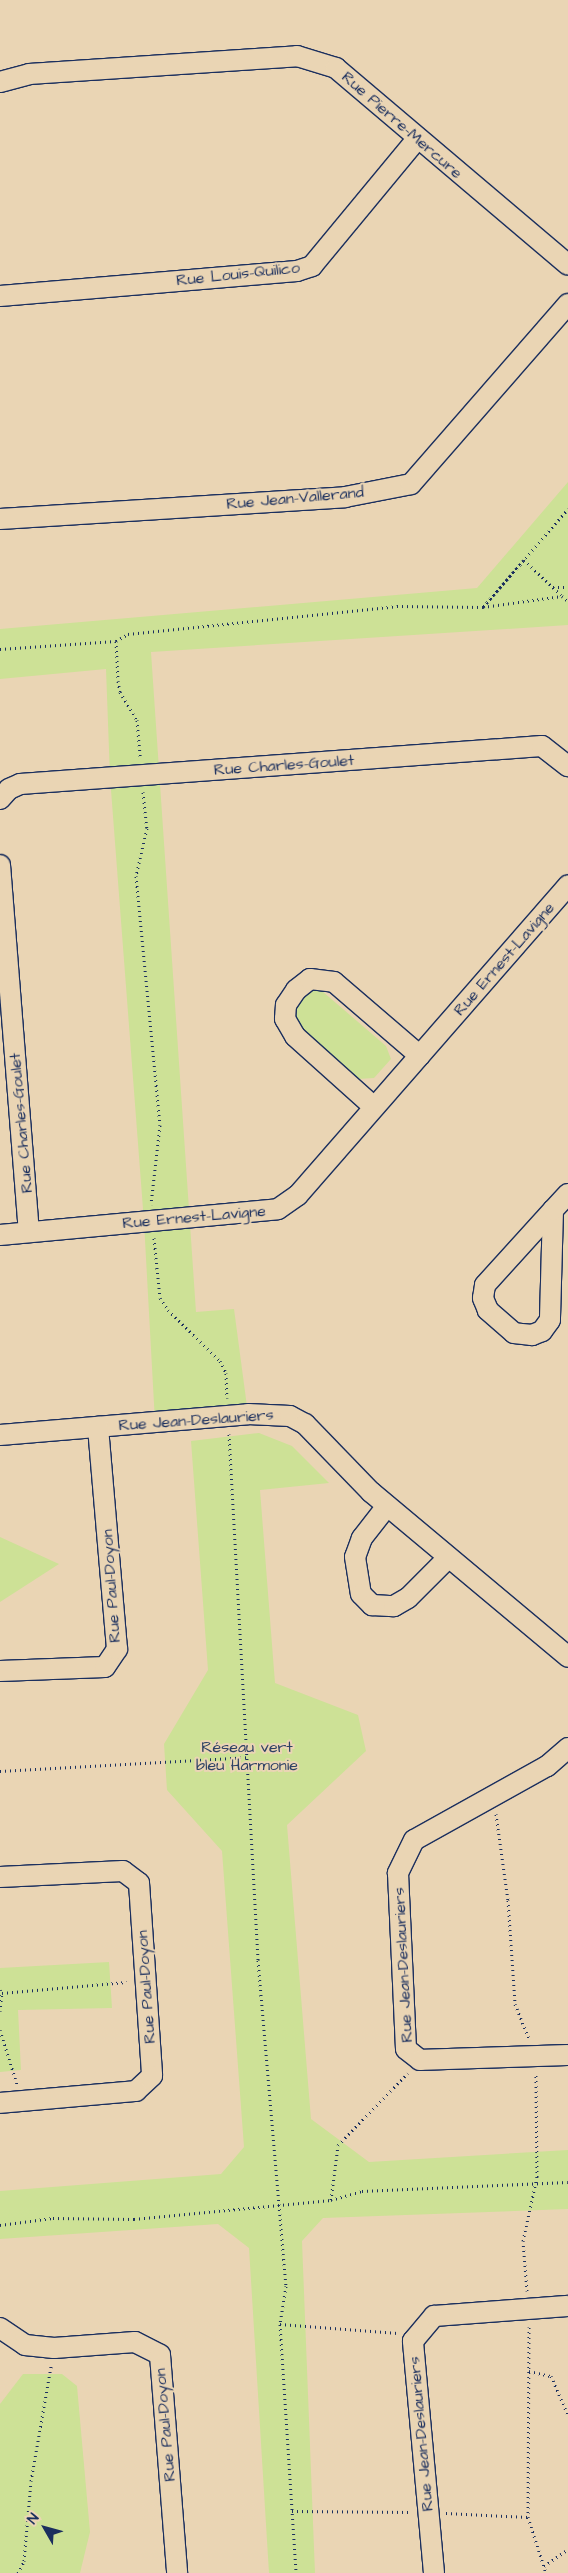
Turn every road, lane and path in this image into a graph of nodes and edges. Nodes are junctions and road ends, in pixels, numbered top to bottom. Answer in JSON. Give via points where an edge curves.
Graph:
{"nodes":[{"id":1,"x":0,"y":82,"type":"edge"},
{"id":2,"x":418,"y":139,"type":"junction"},
{"id":3,"x":568,"y":265,"type":"edge"},
{"id":4,"x":0,"y":296,"type":"edge"},
{"id":5,"x":568,"y":304,"type":"edge"},
{"id":6,"x":568,"y":509,"type":"edge"},
{"id":7,"x":0,"y":519,"type":"edge"},
{"id":8,"x":553,"y":587,"type":"junction"},
{"id":9,"x":568,"y":587,"type":"edge"},
{"id":10,"x":562,"y":596,"type":"junction"},
{"id":11,"x":568,"y":602,"type":"edge"},
{"id":12,"x":483,"y":607,"type":"junction"},
{"id":13,"x":116,"y":641,"type":"junction"},
{"id":14,"x":0,"y":649,"type":"edge"},
{"id":15,"x":568,"y":766,"type":"edge"},
{"id":16,"x":141,"y":775,"type":"junction"},
{"id":17,"x":0,"y":799,"type":"edge"},
{"id":18,"x":0,"y":865,"type":"edge"},
{"id":19,"x":568,"y":885,"type":"edge"},
{"id":20,"x":420,"y":1056,"type":"junction"},
{"id":21,"x":374,"y":1108,"type":"junction"},
{"id":22,"x":568,"y":1194,"type":"edge"},
{"id":23,"x":553,"y":1210,"type":"junction"},
{"id":24,"x":152,"y":1221,"type":"junction"},
{"id":25,"x":29,"y":1232,"type":"junction"},
{"id":26,"x":0,"y":1235,"type":"edge"},
{"id":27,"x":228,"y":1417,"type":"junction"},
{"id":28,"x":98,"y":1426,"type":"junction"},
{"id":29,"x":0,"y":1435,"type":"edge"},
{"id":30,"x":387,"y":1506,"type":"junction"},
{"id":31,"x":448,"y":1558,"type":"junction"},
{"id":32,"x":567,"y":1655,"type":"edge"},
{"id":33,"x":0,"y":1672,"type":"edge"},
{"id":34,"x":568,"y":1748,"type":"edge"},
{"id":35,"x":247,"y":1757,"type":"junction"},
{"id":36,"x":0,"y":1771,"type":"edge"},
{"id":37,"x":493,"y":1796,"type":"junction"},
{"id":38,"x":0,"y":1877,"type":"edge"},
{"id":39,"x":145,"y":1980,"type":"junction"},
{"id":40,"x":1,"y":1991,"type":"edge"},
{"id":41,"x":0,"y":2011,"type":"edge"},
{"id":42,"x":0,"y":2030,"type":"edge"},
{"id":43,"x":568,"y":2055,"type":"edge"},
{"id":44,"x":535,"y":2056,"type":"junction"},
{"id":45,"x":420,"y":2060,"type":"junction"},
{"id":46,"x":23,"y":2101,"type":"junction"},
{"id":47,"x":0,"y":2103,"type":"edge"},
{"id":48,"x":568,"y":2182,"type":"edge"},
{"id":49,"x":536,"y":2184,"type":"junction"},
{"id":50,"x":331,"y":2200,"type":"junction"},
{"id":51,"x":280,"y":2205,"type":"junction"},
{"id":52,"x":0,"y":2225,"type":"edge"},
{"id":53,"x":568,"y":2306,"type":"edge"},
{"id":54,"x":529,"y":2309,"type":"junction"},
{"id":55,"x":280,"y":2324,"type":"junction"},
{"id":56,"x":0,"y":2328,"type":"edge"},
{"id":57,"x":419,"y":2334,"type":"junction"},
{"id":58,"x":54,"y":2348,"type":"junction"},
{"id":59,"x":528,"y":2371,"type":"junction"},
{"id":60,"x":568,"y":2415,"type":"edge"},
{"id":61,"x":292,"y":2511,"type":"junction"},
{"id":62,"x":429,"y":2513,"type":"junction"},
{"id":63,"x":528,"y":2517,"type":"junction"},
{"id":64,"x":568,"y":2549,"type":"edge"},
{"id":65,"x":544,"y":2566,"type":"junction"},
{"id":66,"x":18,"y":2573,"type":"edge"},
{"id":67,"x":177,"y":2573,"type":"edge"},
{"id":68,"x":296,"y":2573,"type":"edge"},
{"id":69,"x":434,"y":2573,"type":"edge"},
{"id":70,"x":546,"y":2573,"type":"edge"}],
"edges":[{"from":1,"to":2,"type":"street","name":"Rue Pierre-Mercure","via":[[29,74],[297,56],[336,68]]},
{"from":2,"to":3,"type":"street","name":"Rue Pierre-Mercure"},
{"from":2,"to":4,"type":"street","name":"Rue Louis-Quilico","via":[[312,266],[297,271]]},
{"from":5,"to":7,"type":"street","name":"Rue Jean-Vallerand","via":[[411,484],[345,497]]},
{"from":6,"to":12,"type":"path"},
{"from":8,"to":9,"type":"path"},
{"from":8,"to":10,"type":"path"},
{"from":8,"to":12,"type":"path","via":[[524,560]]},
{"from":10,"to":11,"type":"path"},
{"from":10,"to":12,"type":"path"},
{"from":12,"to":13,"type":"path","via":[[397,606],[128,634]]},
{"from":13,"to":14,"type":"path"},
{"from":13,"to":16,"type":"path","via":[[120,692],[137,720]]},
{"from":15,"to":16,"type":"street","name":"Rue Charles-Goulet","via":[[542,746]]},
{"from":16,"to":17,"type":"street","name":"Rue Charles-Goulet","via":[[20,784],[9,789]]},
{"from":16,"to":24,"type":"path","via":[[147,828],[136,876],[160,1125],[150,1191]]},
{"from":18,"to":25,"type":"street","name":"Rue Charles-Goulet"},
{"from":19,"to":20,"type":"street","name":"Rue Ernest-Lavigne"},
{"from":20,"to":21,"type":"street","name":"Rue Ernest-Lavigne"},
{"from":20,"to":21,"type":"street","via":[[334,982],[310,979],[296,990],[286,1006],[285,1019],[295,1036]]},
{"from":21,"to":24,"type":"street","name":"Rue Ernest-Lavigne","via":[[298,1195],[278,1210]]},
{"from":22,"to":23,"type":"street"},
{"from":23,"to":23,"type":"street","via":[[485,1285],[483,1298],[488,1310],[514,1333],[537,1333],[550,1320]]},
{"from":24,"to":25,"type":"street","name":"Rue Ernest-Lavigne"},
{"from":24,"to":27,"type":"path","via":[[160,1298],[220,1361],[226,1373]]},
{"from":25,"to":26,"type":"street","name":"Rue Ernest-Lavigne"},
{"from":27,"to":28,"type":"street","name":"Rue Jean-Deslauriers"},
{"from":27,"to":30,"type":"street","name":"Rue Jean-Deslauriers","via":[[269,1413],[298,1419]]},
{"from":27,"to":35,"type":"path"},
{"from":28,"to":29,"type":"street","name":"Rue Jean-Deslauriers"},
{"from":28,"to":33,"type":"street","name":"Rue Paul-Doyon","via":[[117,1649],[105,1667]]},
{"from":30,"to":31,"type":"street","name":"Rue Jean-Deslauriers"},
{"from":30,"to":31,"type":"street","via":[[362,1538],[355,1557],[361,1594],[372,1605],[394,1606],[408,1598]]},
{"from":31,"to":32,"type":"street","name":"Rue Jean-Deslauriers"},
{"from":34,"to":37,"type":"street","name":"Rue Jean-Deslauriers","via":[[547,1766]]},
{"from":35,"to":36,"type":"path"},
{"from":35,"to":51,"type":"path","via":[[258,1960]]},
{"from":37,"to":44,"type":"path","via":[[508,1900],[515,2004]]},
{"from":37,"to":45,"type":"street","name":"Rue Jean-Deslauriers","via":[[414,1840],[398,1873],[406,2049]]},
{"from":38,"to":39,"type":"street","name":"Rue Paul-Doyon","via":[[123,1871],[139,1883]]},
{"from":39,"to":40,"type":"path"},
{"from":39,"to":46,"type":"street","name":"Rue Paul-Doyon","via":[[152,2076],[136,2091]]},
{"from":40,"to":41,"type":"path"},
{"from":42,"to":46,"type":"path"},
{"from":43,"to":44,"type":"street","name":"Rue Jean-Deslauriers"},
{"from":44,"to":45,"type":"street","name":"Rue Jean-Deslauriers"},
{"from":44,"to":49,"type":"path"},
{"from":45,"to":50,"type":"path","via":[[338,2145]]},
{"from":46,"to":47,"type":"street","name":"Rue Paul-Doyon"},
{"from":48,"to":49,"type":"path"},
{"from":49,"to":50,"type":"path","via":[[371,2190]]},
{"from":49,"to":54,"type":"path","via":[[523,2241]]},
{"from":50,"to":51,"type":"path"},
{"from":51,"to":52,"type":"path","via":[[109,2221],[53,2218]]},
{"from":51,"to":55,"type":"path","via":[[286,2286]]},
{"from":53,"to":54,"type":"street","name":"Rue Jean-Deslauriers"},
{"from":54,"to":57,"type":"street","name":"Rue Jean-Deslauriers","via":[[434,2316]]},
{"from":54,"to":59,"type":"path"},
{"from":55,"to":57,"type":"path"},
{"from":55,"to":61,"type":"path"},
{"from":56,"to":58,"type":"street","name":"Rue Paul-Doyon","via":[[25,2345]]},
{"from":57,"to":62,"type":"street","name":"Rue Jean-Deslauriers","via":[[413,2341]]},
{"from":58,"to":66,"type":"path","via":[[32,2481],[24,2561]]},
{"from":58,"to":67,"type":"street","name":"Rue Paul-Doyon","via":[[135,2342],[160,2355]]},
{"from":59,"to":60,"type":"path","via":[[551,2376]]},
{"from":59,"to":63,"type":"path"},
{"from":61,"to":62,"type":"path"},
{"from":61,"to":68,"type":"path"},
{"from":62,"to":63,"type":"path"},
{"from":62,"to":69,"type":"street","name":"Rue Jean-Deslauriers"},
{"from":63,"to":65,"type":"path"},
{"from":64,"to":65,"type":"path"},
{"from":65,"to":70,"type":"path"}]}
